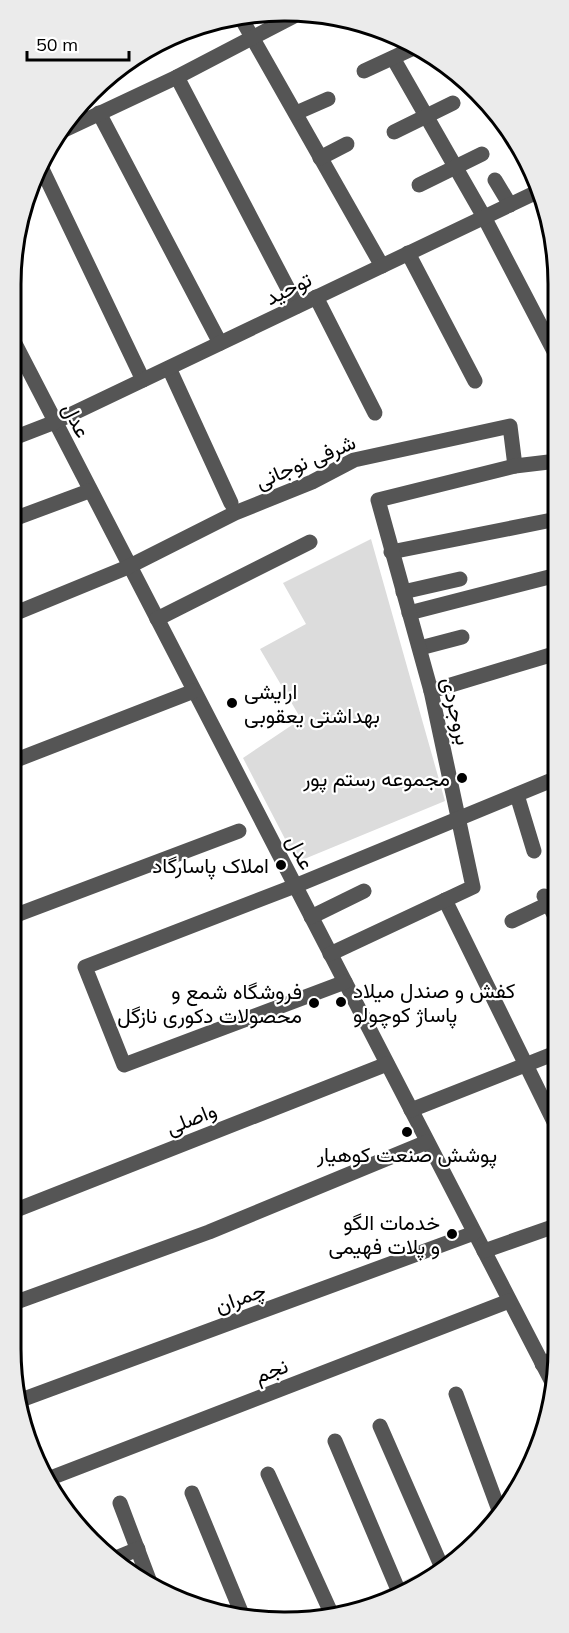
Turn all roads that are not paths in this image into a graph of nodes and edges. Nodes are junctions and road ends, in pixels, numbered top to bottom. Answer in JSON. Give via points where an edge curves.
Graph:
{"nodes":[{"id":1,"x":285,"y":21,"type":"edge"},
{"id":2,"x":245,"y":24,"type":"edge"},
{"id":3,"x":253,"y":38,"type":"junction"},
{"id":4,"x":407,"y":51,"type":"edge"},
{"id":5,"x":393,"y":58,"type":"junction"},
{"id":6,"x":364,"y":70,"type":"dead end"},
{"id":7,"x":177,"y":77,"type":"junction"},
{"id":8,"x":328,"y":99,"type":"dead end"},
{"id":9,"x":453,"y":102,"type":"dead end"},
{"id":10,"x":99,"y":113,"type":"junction"},
{"id":11,"x":296,"y":113,"type":"junction"},
{"id":12,"x":425,"y":116,"type":"junction"},
{"id":13,"x":74,"y":125,"type":"edge"},
{"id":14,"x":394,"y":132,"type":"dead end"},
{"id":15,"x":346,"y":144,"type":"dead end"},
{"id":16,"x":482,"y":154,"type":"dead end"},
{"id":17,"x":320,"y":158,"type":"junction"},
{"id":18,"x":454,"y":168,"type":"junction"},
{"id":19,"x":45,"y":175,"type":"edge"},
{"id":20,"x":495,"y":180,"type":"dead end"},
{"id":21,"x":419,"y":185,"type":"dead end"},
{"id":22,"x":532,"y":194,"type":"edge"},
{"id":23,"x":510,"y":205,"type":"junction"},
{"id":24,"x":484,"y":217,"type":"junction"},
{"id":25,"x":408,"y":253,"type":"junction"},
{"id":26,"x":382,"y":266,"type":"junction"},
{"id":27,"x":316,"y":297,"type":"junction"},
{"id":28,"x":297,"y":306,"type":"junction"},
{"id":29,"x":548,"y":340,"type":"edge"},
{"id":30,"x":220,"y":343,"type":"junction"},
{"id":31,"x":21,"y":357,"type":"edge"},
{"id":32,"x":169,"y":368,"type":"junction"},
{"id":33,"x":143,"y":380,"type":"junction"},
{"id":34,"x":475,"y":381,"type":"dead end"},
{"id":35,"x":375,"y":413,"type":"dead end"},
{"id":36,"x":55,"y":422,"type":"junction"},
{"id":37,"x":21,"y":435,"type":"edge"},
{"id":38,"x":548,"y":462,"type":"edge"},
{"id":39,"x":515,"y":466,"type":"junction"},
{"id":40,"x":89,"y":491,"type":"junction"},
{"id":41,"x":231,"y":503,"type":"dead end"},
{"id":42,"x":21,"y":516,"type":"edge"},
{"id":43,"x":548,"y":521,"type":"edge"},
{"id":44,"x":310,"y":542,"type":"dead end"},
{"id":45,"x":391,"y":552,"type":"junction"},
{"id":46,"x":128,"y":567,"type":"junction"},
{"id":47,"x":548,"y":577,"type":"edge"},
{"id":48,"x":460,"y":579,"type":"dead end"},
{"id":49,"x":403,"y":592,"type":"junction"},
{"id":50,"x":21,"y":611,"type":"edge"},
{"id":51,"x":410,"y":613,"type":"junction"},
{"id":52,"x":157,"y":619,"type":"junction"},
{"id":53,"x":462,"y":637,"type":"dead end"},
{"id":54,"x":420,"y":648,"type":"junction"},
{"id":55,"x":548,"y":656,"type":"edge"},
{"id":56,"x":194,"y":691,"type":"junction"},
{"id":57,"x":431,"y":691,"type":"junction"},
{"id":58,"x":21,"y":758,"type":"edge"},
{"id":59,"x":548,"y":782,"type":"edge"},
{"id":60,"x":517,"y":795,"type":"junction"},
{"id":61,"x":459,"y":818,"type":"junction"},
{"id":62,"x":238,"y":831,"type":"dead end"},
{"id":63,"x":534,"y":851,"type":"dead end"},
{"id":64,"x":295,"y":886,"type":"junction"},
{"id":65,"x":364,"y":891,"type":"dead end"},
{"id":66,"x":445,"y":900,"type":"junction"},
{"id":67,"x":548,"y":904,"type":"edge"},
{"id":68,"x":21,"y":913,"type":"edge"},
{"id":69,"x":311,"y":917,"type":"junction"},
{"id":70,"x":512,"y":921,"type":"dead end"},
{"id":71,"x":330,"y":954,"type":"junction"},
{"id":72,"x":345,"y":982,"type":"junction"},
{"id":73,"x":548,"y":1056,"type":"edge"},
{"id":74,"x":387,"y":1064,"type":"junction"},
{"id":75,"x":527,"y":1064,"type":"junction"},
{"id":76,"x":548,"y":1109,"type":"edge"},
{"id":77,"x":411,"y":1110,"type":"junction"},
{"id":78,"x":427,"y":1142,"type":"junction"},
{"id":79,"x":21,"y":1208,"type":"edge"},
{"id":80,"x":548,"y":1228,"type":"edge"},
{"id":81,"x":474,"y":1233,"type":"junction"},
{"id":82,"x":483,"y":1251,"type":"junction"},
{"id":83,"x":21,"y":1300,"type":"edge"},
{"id":84,"x":509,"y":1301,"type":"junction"},
{"id":85,"x":547,"y":1362,"type":"edge"},
{"id":86,"x":542,"y":1364,"type":"junction"},
{"id":87,"x":547,"y":1372,"type":"edge"},
{"id":88,"x":456,"y":1394,"type":"dead end"},
{"id":89,"x":26,"y":1398,"type":"edge"},
{"id":90,"x":380,"y":1426,"type":"dead end"},
{"id":91,"x":335,"y":1441,"type":"dead end"},
{"id":92,"x":268,"y":1474,"type":"dead end"},
{"id":93,"x":54,"y":1477,"type":"edge"},
{"id":94,"x":192,"y":1492,"type":"dead end"},
{"id":95,"x":120,"y":1503,"type":"dead end"},
{"id":96,"x":497,"y":1505,"type":"edge"},
{"id":97,"x":138,"y":1550,"type":"junction"},
{"id":98,"x":122,"y":1556,"type":"edge"},
{"id":99,"x":438,"y":1563,"type":"edge"},
{"id":100,"x":147,"y":1573,"type":"edge"},
{"id":101,"x":397,"y":1587,"type":"edge"},
{"id":102,"x":240,"y":1608,"type":"edge"},
{"id":103,"x":329,"y":1608,"type":"edge"}],
"edges":[{"from":1,"to":3,"type":"street"},
{"from":2,"to":3,"type":"street"},
{"from":3,"to":7,"type":"street"},
{"from":3,"to":11,"type":"street"},
{"from":4,"to":5,"type":"street"},
{"from":5,"to":6,"type":"street"},
{"from":5,"to":12,"type":"street"},
{"from":7,"to":10,"type":"street"},
{"from":7,"to":28,"type":"street"},
{"from":8,"to":11,"type":"street"},
{"from":9,"to":12,"type":"street"},
{"from":10,"to":13,"type":"street"},
{"from":10,"to":30,"type":"street"},
{"from":11,"to":17,"type":"street"},
{"from":12,"to":14,"type":"street"},
{"from":12,"to":18,"type":"street"},
{"from":15,"to":17,"type":"street"},
{"from":16,"to":18,"type":"street"},
{"from":17,"to":26,"type":"street"},
{"from":18,"to":21,"type":"street"},
{"from":18,"to":24,"type":"street"},
{"from":19,"to":33,"type":"street"},
{"from":20,"to":23,"type":"street"},
{"from":22,"to":23,"type":"street","name":"توحید"},
{"from":23,"to":24,"type":"street","name":"توحید"},
{"from":24,"to":25,"type":"street","name":"توحید"},
{"from":24,"to":29,"type":"street"},
{"from":25,"to":26,"type":"street","name":"توحید"},
{"from":25,"to":34,"type":"street"},
{"from":26,"to":27,"type":"street","name":"توحید"},
{"from":27,"to":28,"type":"street","name":"توحید"},
{"from":27,"to":35,"type":"street"},
{"from":28,"to":30,"type":"street","name":"توحید"},
{"from":30,"to":32,"type":"street","name":"توحید"},
{"from":31,"to":36,"type":"street","name":"عدل"},
{"from":32,"to":33,"type":"street","name":"توحید"},
{"from":32,"to":41,"type":"street"},
{"from":33,"to":36,"type":"street","name":"توحید"},
{"from":36,"to":37,"type":"street","name":"توحید"},
{"from":36,"to":40,"type":"street","name":"عدل"},
{"from":38,"to":39,"type":"street"},
{"from":39,"to":45,"type":"street","name":"بروجردی","via":[[378,500]]},
{"from":39,"to":46,"type":"street","name":"شرفی نوجانی","via":[[510,426],[354,460],[312,482],[235,513]]},
{"from":40,"to":42,"type":"street"},
{"from":40,"to":46,"type":"street","name":"عدل"},
{"from":43,"to":45,"type":"street"},
{"from":44,"to":52,"type":"street"},
{"from":45,"to":49,"type":"street","name":"بروجردی"},
{"from":46,"to":50,"type":"street","name":"شرفی نوجانی"},
{"from":46,"to":52,"type":"street","name":"عدل"},
{"from":47,"to":51,"type":"street"},
{"from":48,"to":49,"type":"street"},
{"from":49,"to":51,"type":"street","name":"بروجردی"},
{"from":51,"to":54,"type":"street","name":"بروجردی"},
{"from":52,"to":56,"type":"street","name":"عدل"},
{"from":53,"to":54,"type":"street"},
{"from":54,"to":57,"type":"street","name":"بروجردی"},
{"from":55,"to":57,"type":"street"},
{"from":56,"to":58,"type":"street"},
{"from":56,"to":64,"type":"street","name":"عدل"},
{"from":57,"to":61,"type":"street","name":"بروجردی"},
{"from":59,"to":60,"type":"street"},
{"from":60,"to":61,"type":"street"},
{"from":60,"to":63,"type":"street"},
{"from":61,"to":64,"type":"street"},
{"from":61,"to":66,"type":"street","name":"بروجردی","via":[[472,887]]},
{"from":62,"to":68,"type":"street"},
{"from":64,"to":69,"type":"street","name":"عدل"},
{"from":64,"to":72,"type":"street","via":[[85,967],[124,1065]]},
{"from":65,"to":69,"type":"street"},
{"from":66,"to":71,"type":"street","name":"بروجردی"},
{"from":66,"to":75,"type":"street"},
{"from":67,"to":70,"type":"street","via":[[546,900]]},
{"from":69,"to":71,"type":"street","name":"عدل"},
{"from":71,"to":72,"type":"street","name":"عدل"},
{"from":72,"to":74,"type":"street","name":"عدل"},
{"from":73,"to":75,"type":"street"},
{"from":74,"to":77,"type":"street","name":"عدل"},
{"from":74,"to":79,"type":"street","name":"واصلی"},
{"from":75,"to":76,"type":"street"},
{"from":75,"to":77,"type":"street"},
{"from":77,"to":78,"type":"street","name":"عدل"},
{"from":78,"to":81,"type":"street","name":"عدل"},
{"from":78,"to":83,"type":"street","via":[[209,1232]]},
{"from":80,"to":82,"type":"street"},
{"from":81,"to":82,"type":"street","name":"عدل"},
{"from":81,"to":89,"type":"street","name":"چمران"},
{"from":82,"to":84,"type":"street","name":"عدل"},
{"from":84,"to":86,"type":"street","name":"عدل"},
{"from":84,"to":93,"type":"street","name":"نجم"},
{"from":85,"to":86,"type":"street"},
{"from":86,"to":87,"type":"street","name":"عدل"},
{"from":88,"to":96,"type":"street"},
{"from":90,"to":99,"type":"street"},
{"from":91,"to":101,"type":"street"},
{"from":92,"to":103,"type":"street"},
{"from":94,"to":102,"type":"street"},
{"from":95,"to":97,"type":"street"},
{"from":97,"to":98,"type":"street"},
{"from":97,"to":100,"type":"street"}]}
